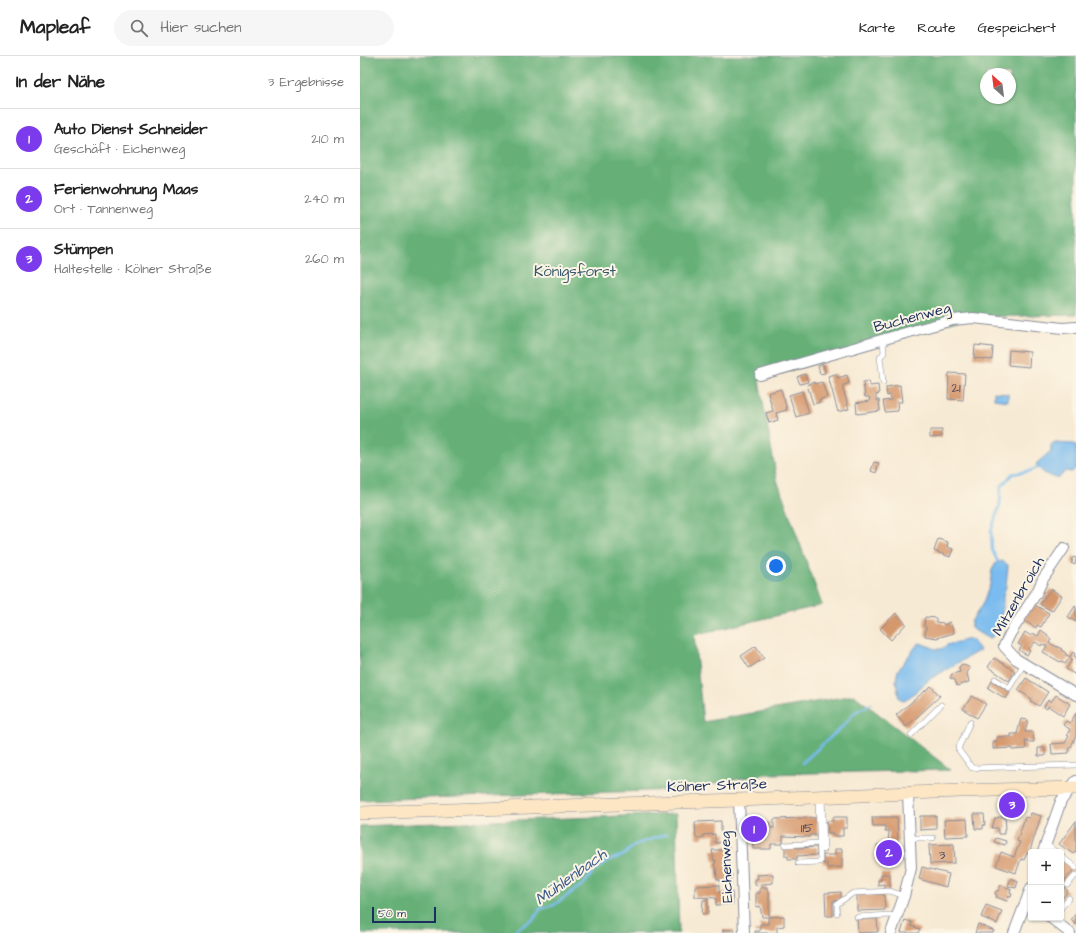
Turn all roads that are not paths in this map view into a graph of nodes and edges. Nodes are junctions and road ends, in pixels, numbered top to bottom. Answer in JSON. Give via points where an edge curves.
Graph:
{"nodes":[{"id":1,"x":1076,"y":327,"type":"edge"},
{"id":2,"x":882,"y":340,"type":"junction"},
{"id":3,"x":760,"y":375,"type":"dead end"},
{"id":4,"x":883,"y":382,"type":"dead end"},
{"id":5,"x":1064,"y":548,"type":"dead end"},
{"id":6,"x":1024,"y":664,"type":"junction"},
{"id":7,"x":995,"y":679,"type":"dead end"},
{"id":8,"x":1076,"y":696,"type":"edge"},
{"id":9,"x":941,"y":705,"type":"dead end"},
{"id":10,"x":970,"y":722,"type":"dead end"},
{"id":11,"x":911,"y":735,"type":"dead end"},
{"id":12,"x":1076,"y":765,"type":"edge"},
{"id":13,"x":1074,"y":786,"type":"edge"},
{"id":14,"x":908,"y":793,"type":"junction"},
{"id":15,"x":820,"y":796,"type":"junction"},
{"id":16,"x":739,"y":800,"type":"junction"},
{"id":17,"x":360,"y":813,"type":"edge"},
{"id":18,"x":910,"y":838,"type":"junction"},
{"id":19,"x":933,"y":838,"type":"dead end"},
{"id":20,"x":820,"y":843,"type":"junction"},
{"id":21,"x":785,"y":845,"type":"dead end"},
{"id":22,"x":1044,"y":848,"type":"edge"},
{"id":23,"x":824,"y":850,"type":"dead end"},
{"id":24,"x":1064,"y":858,"type":"edge"},
{"id":25,"x":798,"y":863,"type":"dead end"},
{"id":26,"x":1076,"y":868,"type":"edge"},
{"id":27,"x":1076,"y":875,"type":"edge"},
{"id":28,"x":1067,"y":885,"type":"dead end"},
{"id":29,"x":904,"y":896,"type":"junction"},
{"id":30,"x":1069,"y":898,"type":"dead end"},
{"id":31,"x":1028,"y":903,"type":"edge"},
{"id":32,"x":1064,"y":904,"type":"edge"},
{"id":33,"x":837,"y":913,"type":"dead end"},
{"id":34,"x":857,"y":917,"type":"dead end"},
{"id":35,"x":896,"y":917,"type":"junction"},
{"id":36,"x":1056,"y":921,"type":"edge"},
{"id":37,"x":744,"y":933,"type":"edge"},
{"id":38,"x":891,"y":933,"type":"edge"},
{"id":39,"x":1014,"y":933,"type":"edge"},
{"id":40,"x":1070,"y":933,"type":"edge"}],
"edges":[{"from":1,"to":2,"type":"street","name":"Buchenweg","via":[[1063,328],[973,318],[953,320]]},
{"from":2,"to":3,"type":"street","name":"Buchenweg"},
{"from":2,"to":4,"type":"lane","via":[[884,353],[880,357]]},
{"from":5,"to":6,"type":"street","name":"Mitzenbroich","via":[[1004,646]]},
{"from":6,"to":7,"type":"lane","via":[[1009,688]]},
{"from":6,"to":8,"type":"street","name":"Mitzenbroich"},
{"from":9,"to":11,"type":"lane"},
{"from":10,"to":12,"type":"lane","via":[[958,749],[972,768]]},
{"from":13,"to":14,"type":"main road","name":"Kölner Straße"},
{"from":13,"to":22,"type":"street","via":[[1061,801]]},
{"from":14,"to":15,"type":"main road","name":"Kölner Straße"},
{"from":14,"to":18,"type":"street"},
{"from":15,"to":16,"type":"main road","name":"Kölner Straße"},
{"from":15,"to":20,"type":"lane"},
{"from":15,"to":23,"type":"lane"},
{"from":16,"to":17,"type":"main road","name":"Kölner Straße"},
{"from":16,"to":37,"type":"street","name":"Eichenweg"},
{"from":18,"to":19,"type":"lane"},
{"from":18,"to":29,"type":"street","via":[[911,868]]},
{"from":20,"to":21,"type":"lane"},
{"from":20,"to":25,"type":"lane","via":[[820,862]]},
{"from":24,"to":26,"type":"lane"},
{"from":27,"to":28,"type":"lane"},
{"from":29,"to":33,"type":"lane","via":[[890,891],[853,893],[838,904]]},
{"from":29,"to":35,"type":"street"},
{"from":30,"to":32,"type":"lane"},
{"from":31,"to":39,"type":"street"},
{"from":34,"to":35,"type":"lane"},
{"from":35,"to":38,"type":"street"},
{"from":36,"to":40,"type":"street"}]}
